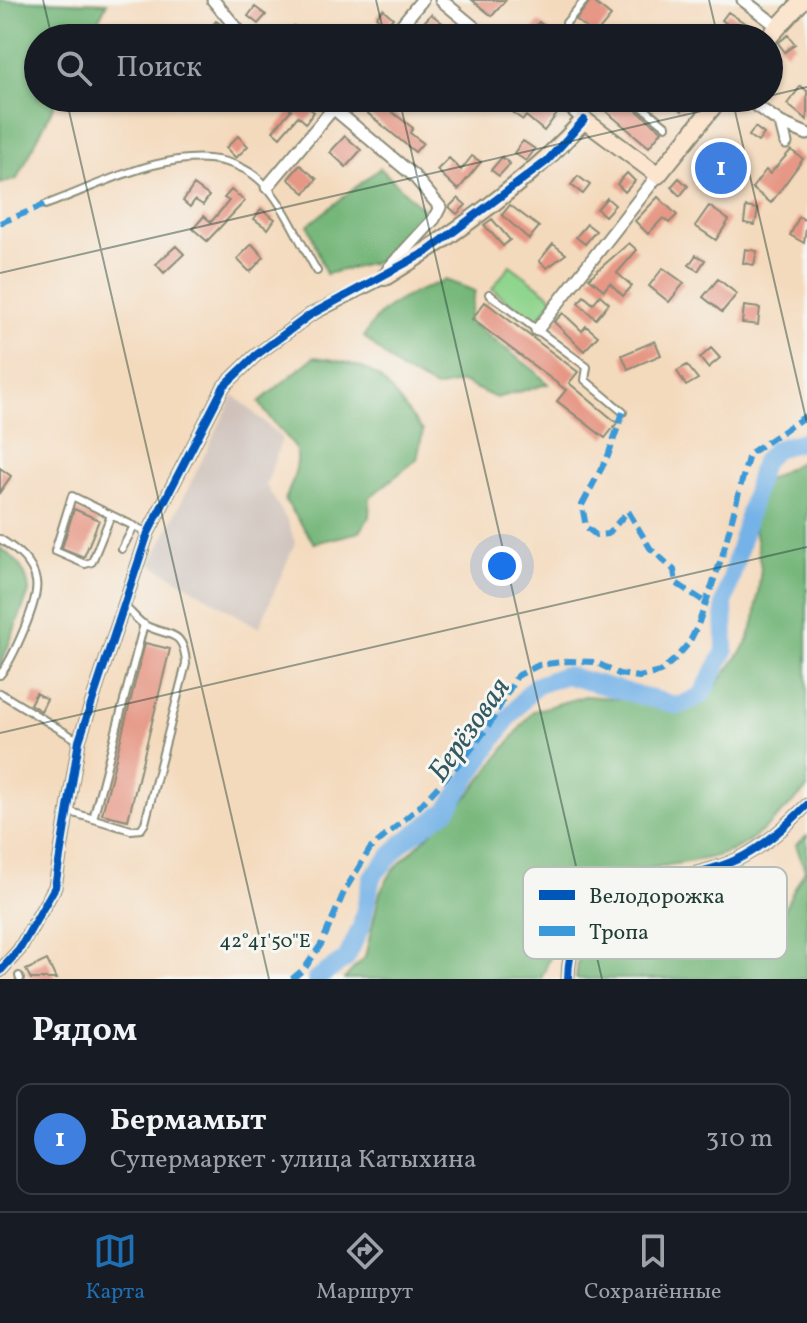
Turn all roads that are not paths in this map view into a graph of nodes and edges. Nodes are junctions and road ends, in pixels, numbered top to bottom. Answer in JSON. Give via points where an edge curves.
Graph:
{"nodes":[{"id":1,"x":213,"y":0,"type":"edge"},
{"id":2,"x":422,"y":0,"type":"edge"},
{"id":3,"x":441,"y":0,"type":"edge"},
{"id":4,"x":585,"y":0,"type":"edge"},
{"id":5,"x":743,"y":0,"type":"edge"},
{"id":6,"x":803,"y":0,"type":"edge"},
{"id":7,"x":233,"y":24,"type":"edge"},
{"id":8,"x":402,"y":24,"type":"edge"},
{"id":9,"x":470,"y":24,"type":"edge"},
{"id":10,"x":566,"y":24,"type":"edge"},
{"id":11,"x":765,"y":24,"type":"edge"},
{"id":12,"x":780,"y":24,"type":"edge"},
{"id":13,"x":330,"y":112,"type":"edge"},
{"id":14,"x":338,"y":112,"type":"edge"},
{"id":15,"x":575,"y":112,"type":"edge"},
{"id":16,"x":648,"y":112,"type":"edge"},
{"id":17,"x":709,"y":112,"type":"edge"},
{"id":18,"x":765,"y":112,"type":"edge"},
{"id":19,"x":584,"y":120,"type":"junction"},
{"id":20,"x":781,"y":123,"type":"junction"},
{"id":21,"x":666,"y":126,"type":"dead end"},
{"id":22,"x":807,"y":134,"type":"edge"},
{"id":23,"x":786,"y":143,"type":"dead end"},
{"id":24,"x":658,"y":175,"type":"junction"},
{"id":25,"x":267,"y":187,"type":"junction"},
{"id":26,"x":45,"y":205,"type":"dead end"},
{"id":27,"x":317,"y":271,"type":"dead end"},
{"id":28,"x":385,"y":277,"type":"junction"},
{"id":29,"x":489,"y":294,"type":"dead end"},
{"id":30,"x":537,"y":330,"type":"junction"},
{"id":31,"x":623,"y":412,"type":"dead end"},
{"id":32,"x":111,"y":515,"type":"junction"},
{"id":33,"x":134,"y":526,"type":"junction"},
{"id":34,"x":148,"y":533,"type":"junction"},
{"id":35,"x":0,"y":539,"type":"edge"},
{"id":36,"x":122,"y":549,"type":"dead end"},
{"id":37,"x":124,"y":606,"type":"junction"},
{"id":38,"x":144,"y":624,"type":"junction"},
{"id":39,"x":0,"y":675,"type":"edge"},
{"id":40,"x":0,"y":693,"type":"edge"},
{"id":41,"x":77,"y":741,"type":"junction"},
{"id":42,"x":807,"y":805,"type":"edge"},
{"id":43,"x":67,"y":811,"type":"junction"},
{"id":44,"x":93,"y":819,"type":"junction"},
{"id":45,"x":710,"y":867,"type":"edge"},
{"id":46,"x":572,"y":959,"type":"edge"},
{"id":47,"x":0,"y":971,"type":"edge"},
{"id":48,"x":568,"y":979,"type":"edge"}],
"edges":[{"from":1,"to":7,"type":"street"},
{"from":2,"to":8,"type":"street"},
{"from":3,"to":9,"type":"street"},
{"from":4,"to":10,"type":"lane"},
{"from":5,"to":11,"type":"street"},
{"from":6,"to":12,"type":"street"},
{"from":13,"to":25,"type":"street"},
{"from":14,"to":28,"type":"street","via":[[414,176],[440,207]]},
{"from":15,"to":19,"type":"street"},
{"from":16,"to":21,"type":"lane"},
{"from":17,"to":24,"type":"street"},
{"from":18,"to":20,"type":"street"},
{"from":19,"to":24,"type":"street"},
{"from":19,"to":28,"type":"street","via":[[547,161]]},
{"from":20,"to":22,"type":"street"},
{"from":20,"to":23,"type":"street"},
{"from":24,"to":30,"type":"street"},
{"from":25,"to":26,"type":"lane","via":[[240,166],[203,156],[166,163]]},
{"from":25,"to":27,"type":"lane"},
{"from":28,"to":34,"type":"street","via":[[310,315],[224,386]]},
{"from":29,"to":30,"type":"lane"},
{"from":30,"to":31,"type":"lane","via":[[587,367],[585,380]]},
{"from":32,"to":32,"type":"lane","via":[[72,496],[55,551],[92,562]]},
{"from":32,"to":33,"type":"lane"},
{"from":33,"to":34,"type":"lane"},
{"from":33,"to":36,"type":"lane"},
{"from":34,"to":37,"type":"street"},
{"from":35,"to":39,"type":"lane","via":[[31,566],[37,589],[11,661]]},
{"from":37,"to":38,"type":"lane"},
{"from":37,"to":41,"type":"street"},
{"from":38,"to":44,"type":"lane"},
{"from":38,"to":44,"type":"lane","via":[[180,640],[186,664],[141,829]]},
{"from":40,"to":41,"type":"lane"},
{"from":41,"to":43,"type":"street"},
{"from":42,"to":45,"type":"street","via":[[743,857]]},
{"from":43,"to":44,"type":"lane"},
{"from":43,"to":47,"type":"street","via":[[55,887],[19,950]]},
{"from":46,"to":48,"type":"street"}]}
